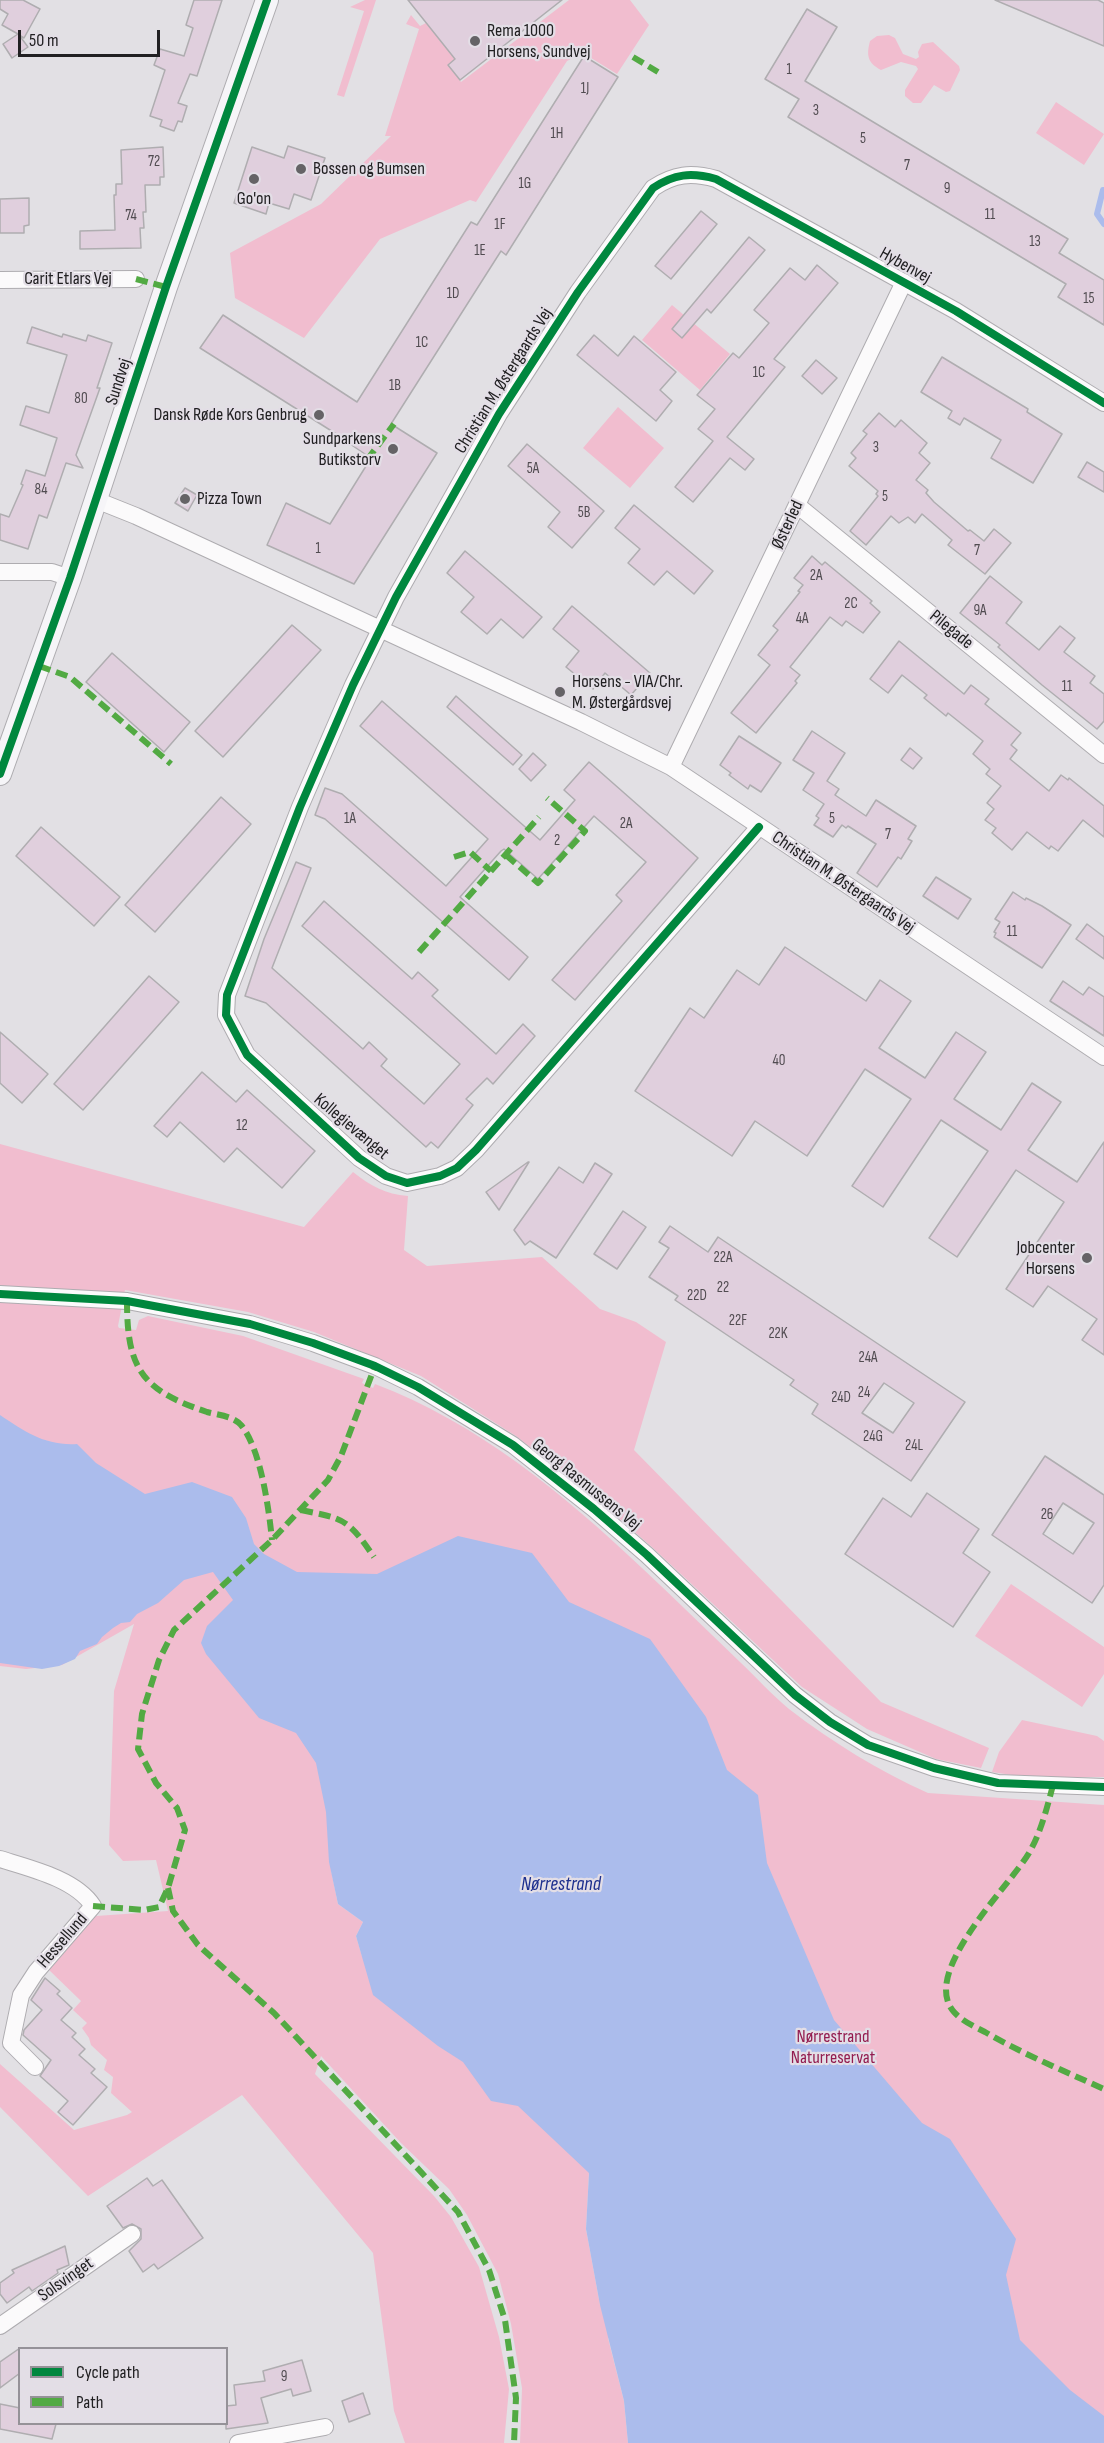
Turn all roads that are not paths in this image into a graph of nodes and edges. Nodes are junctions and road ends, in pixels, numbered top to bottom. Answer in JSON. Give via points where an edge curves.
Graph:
{"nodes":[{"id":1,"x":267,"y":0,"type":"edge"},
{"id":2,"x":684,"y":174,"type":"joint"},
{"id":3,"x":136,"y":279,"type":"dead end"},
{"id":4,"x":0,"y":280,"type":"edge"},
{"id":5,"x":904,"y":282,"type":"junction"},
{"id":6,"x":1104,"y":403,"type":"edge"},
{"id":7,"x":96,"y":500,"type":"junction"},
{"id":8,"x":797,"y":505,"type":"junction"},
{"id":9,"x":0,"y":572,"type":"edge"},
{"id":10,"x":70,"y":578,"type":"junction"},
{"id":11,"x":380,"y":629,"type":"junction"},
{"id":12,"x":1104,"y":755,"type":"edge"},
{"id":13,"x":671,"y":767,"type":"junction"},
{"id":14,"x":0,"y":774,"type":"edge"},
{"id":15,"x":759,"y":827,"type":"junction"},
{"id":16,"x":1104,"y":1057,"type":"edge"},
{"id":17,"x":0,"y":1294,"type":"edge"},
{"id":18,"x":1104,"y":1787,"type":"edge"},
{"id":19,"x":0,"y":1859,"type":"edge"},
{"id":20,"x":35,"y":2067,"type":"dead end"},
{"id":21,"x":132,"y":2234,"type":"dead end"},
{"id":22,"x":0,"y":2326,"type":"edge"},
{"id":23,"x":325,"y":2427,"type":"dead end"},
{"id":24,"x":238,"y":2443,"type":"edge"}],
"edges":[{"from":1,"to":7,"type":"main road","name":"Sundvej"},
{"from":2,"to":5,"type":"street","name":"Hybenvej","via":[[716,179]]},
{"from":2,"to":11,"type":"street","name":"Christian M. Østergaards Vej","via":[[653,188],[554,328],[487,434]]},
{"from":3,"to":4,"type":"street","name":"Carit Etlars Vej"},
{"from":5,"to":6,"type":"street","name":"Hybenvej"},
{"from":5,"to":8,"type":"street","name":"Østerled"},
{"from":7,"to":10,"type":"main road","name":"Sundvej"},
{"from":7,"to":11,"type":"street","name":"Christian M. Østergaards Vej"},
{"from":8,"to":12,"type":"street","name":"Pilegade"},
{"from":8,"to":13,"type":"street","name":"Østerled"},
{"from":9,"to":10,"type":"street","via":[[52,572]]},
{"from":10,"to":14,"type":"main road","name":"Sundvej"},
{"from":11,"to":13,"type":"street","name":"Christian M. Østergaards Vej"},
{"from":11,"to":15,"type":"street","name":"Kollegievænget","via":[[308,788],[249,935],[227,995],[226,1016],[247,1055],[358,1158],[386,1176],[407,1183],[457,1168]]},
{"from":13,"to":15,"type":"street","name":"Christian M. Østergaards Vej"},
{"from":15,"to":16,"type":"street","name":"Christian M. Østergaards Vej"},
{"from":17,"to":18,"type":"street","name":"Georg Rasmussens Vej","via":[[127,1301],[250,1324],[313,1342],[375,1366],[418,1387],[513,1445],[638,1547],[795,1695],[868,1745],[934,1768],[998,1782]]},
{"from":19,"to":20,"type":"street","name":"Hessellund","via":[[54,1878],[89,1899],[93,1906],[21,1995],[11,2043]]},
{"from":21,"to":22,"type":"street","name":"Solsvinget"},
{"from":23,"to":24,"type":"street"}]}
